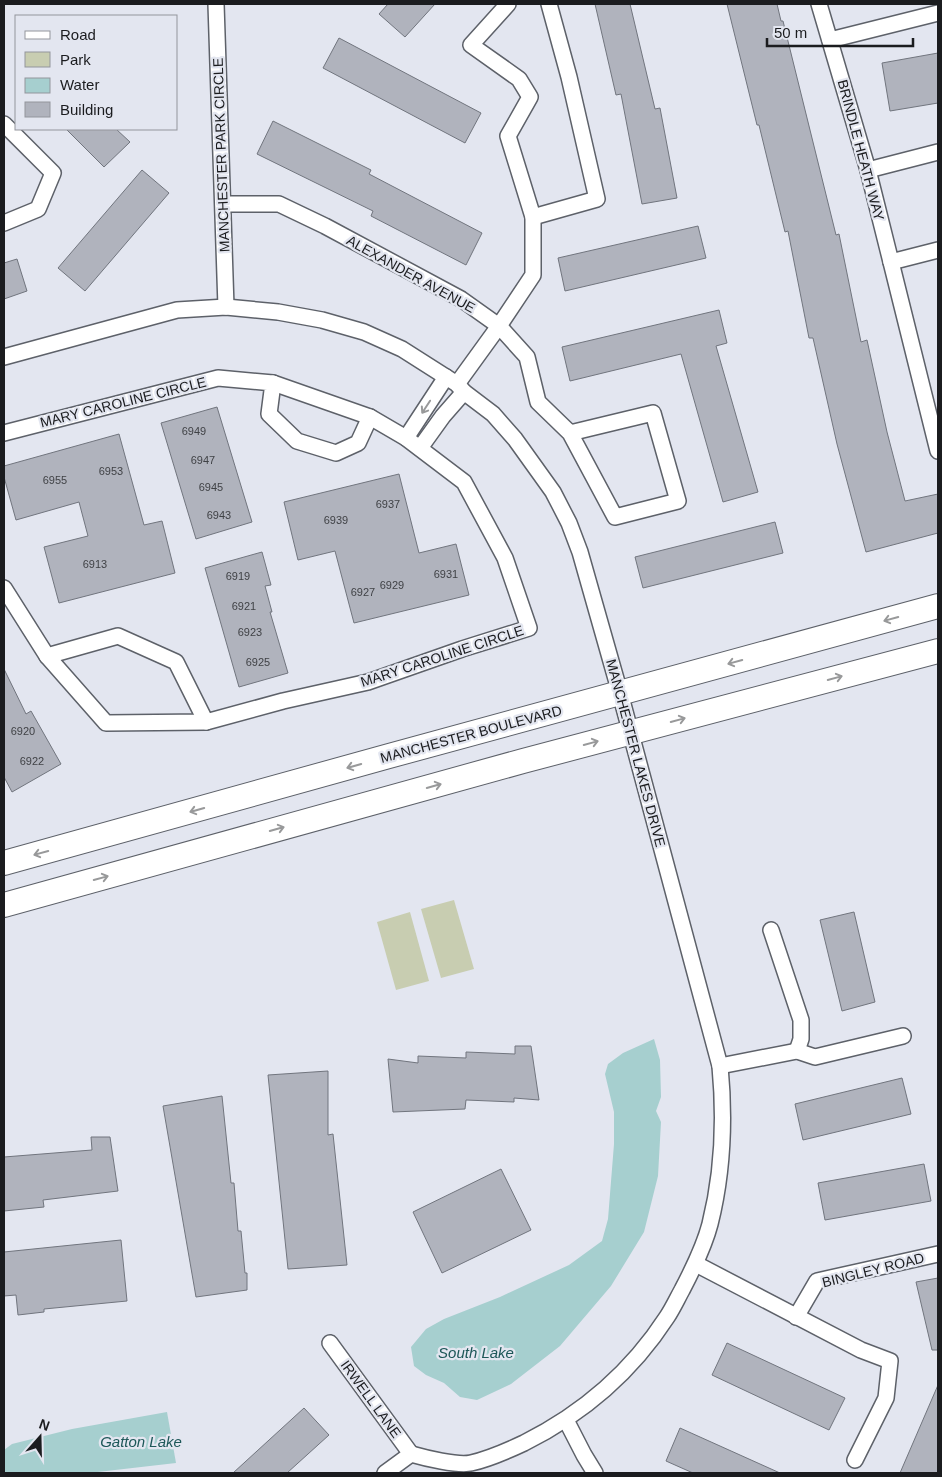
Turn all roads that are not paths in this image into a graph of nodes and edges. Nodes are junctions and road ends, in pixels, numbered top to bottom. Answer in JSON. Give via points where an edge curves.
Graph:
{"nodes":[{"id":1,"x":216,"y":4,"type":"edge"},
{"id":2,"x":508,"y":4,"type":"edge"},
{"id":3,"x":548,"y":4,"type":"edge"},
{"id":4,"x":819,"y":4,"type":"edge"},
{"id":5,"x":938,"y":13,"type":"edge"},
{"id":6,"x":830,"y":40,"type":"junction"},
{"id":7,"x":4,"y":124,"type":"edge"},
{"id":8,"x":938,"y":152,"type":"edge"},
{"id":9,"x":868,"y":170,"type":"junction"},
{"id":10,"x":224,"y":204,"type":"junction"},
{"id":11,"x":533,"y":217,"type":"junction"},
{"id":12,"x":4,"y":223,"type":"edge"},
{"id":13,"x":938,"y":250,"type":"edge"},
{"id":14,"x":891,"y":262,"type":"junction"},
{"id":15,"x":226,"y":307,"type":"junction"},
{"id":16,"x":499,"y":326,"type":"junction"},
{"id":17,"x":4,"y":357,"type":"edge"},
{"id":18,"x":273,"y":383,"type":"junction"},
{"id":19,"x":456,"y":384,"type":"junction"},
{"id":20,"x":931,"y":392,"type":"edge"},
{"id":21,"x":370,"y":417,"type":"junction"},
{"id":22,"x":4,"y":433,"type":"edge"},
{"id":23,"x":570,"y":433,"type":"junction"},
{"id":24,"x":406,"y":438,"type":"junction"},
{"id":25,"x":420,"y":448,"type":"junction"},
{"id":26,"x":938,"y":451,"type":"edge"},
{"id":27,"x":4,"y":588,"type":"edge"},
{"id":28,"x":938,"y":606,"type":"edge"},
{"id":29,"x":938,"y":651,"type":"edge"},
{"id":30,"x":47,"y":656,"type":"junction"},
{"id":31,"x":620,"y":693,"type":"junction"},
{"id":32,"x":206,"y":722,"type":"junction"},
{"id":33,"x":631,"y":732,"type":"junction"},
{"id":34,"x":4,"y":863,"type":"edge"},
{"id":35,"x":4,"y":905,"type":"edge"},
{"id":36,"x":771,"y":930,"type":"dead end"},
{"id":37,"x":903,"y":1036,"type":"dead end"},
{"id":38,"x":797,"y":1051,"type":"junction"},
{"id":39,"x":720,"y":1066,"type":"junction"},
{"id":40,"x":938,"y":1254,"type":"edge"},
{"id":41,"x":696,"y":1264,"type":"junction"},
{"id":42,"x":796,"y":1317,"type":"junction"},
{"id":43,"x":330,"y":1343,"type":"dead end"},
{"id":44,"x":566,"y":1420,"type":"junction"},
{"id":45,"x":411,"y":1454,"type":"junction"},
{"id":46,"x":855,"y":1460,"type":"dead end"},
{"id":47,"x":385,"y":1473,"type":"edge"},
{"id":48,"x":596,"y":1473,"type":"edge"}],
"edges":[{"from":1,"to":10,"type":"street","name":"MANCHESTER PARK CIRCLE"},
{"from":2,"to":11,"type":"street","via":[[471,45],[520,79],[530,97],[508,136]]},
{"from":3,"to":11,"type":"street","via":[[569,77],[597,199]]},
{"from":4,"to":6,"type":"street","name":"BRINDLE HEATH WAY"},
{"from":5,"to":6,"type":"street"},
{"from":6,"to":9,"type":"street","name":"BRINDLE HEATH WAY"},
{"from":7,"to":12,"type":"street","via":[[53,173],[38,210]]},
{"from":8,"to":9,"type":"street"},
{"from":9,"to":14,"type":"street","name":"BRINDLE HEATH WAY"},
{"from":10,"to":15,"type":"street","name":"MANCHESTER PARK CIRCLE"},
{"from":10,"to":16,"type":"street","name":"ALEXANDER AVENUE","via":[[279,204],[461,299]]},
{"from":11,"to":16,"type":"street","via":[[533,275]]},
{"from":13,"to":14,"type":"street"},
{"from":14,"to":20,"type":"street","name":"BRINDLE HEATH WAY"},
{"from":15,"to":17,"type":"street","name":"MANCHESTER LAKES DRIVE","via":[[177,310]]},
{"from":15,"to":19,"type":"street","name":"MANCHESTER LAKES DRIVE","via":[[278,312],[364,332],[402,349]]},
{"from":16,"to":19,"type":"street"},
{"from":16,"to":23,"type":"street","name":"ALEXANDER AVENUE","via":[[527,357],[538,402]]},
{"from":18,"to":21,"type":"street","name":"MARY CAROLINE CIRCLE"},
{"from":18,"to":21,"type":"street","via":[[269,414],[297,441],[336,453],[358,443]]},
{"from":18,"to":22,"type":"street","name":"MARY CAROLINE CIRCLE","via":[[218,378]]},
{"from":19,"to":24,"type":"street","one_way":true},
{"from":19,"to":25,"type":"street","via":[[443,416]]},
{"from":19,"to":31,"type":"street","name":"MANCHESTER LAKES DRIVE","via":[[493,414],[553,492],[580,552]]},
{"from":20,"to":26,"type":"street","name":"BRINDLE HEATH WAY"},
{"from":21,"to":24,"type":"street","name":"MARY CAROLINE CIRCLE"},
{"from":23,"to":23,"type":"street","name":"ALEXANDER AVENUE","via":[[652,414],[678,501],[615,517]]},
{"from":24,"to":25,"type":"street","name":"MARY CAROLINE CIRCLE"},
{"from":25,"to":32,"type":"street","name":"MARY CAROLINE CIRCLE","via":[[464,482],[505,558],[529,628],[368,682]]},
{"from":27,"to":30,"type":"street","name":"MARY CAROLINE CIRCLE"},
{"from":28,"to":31,"type":"main road","name":"MANCHESTER BOULEVARD","one_way":true},
{"from":33,"to":29,"type":"main road","one_way":true},
{"from":30,"to":32,"type":"street","name":"MARY CAROLINE CIRCLE","via":[[106,723]]},
{"from":30,"to":32,"type":"street","via":[[118,636],[176,662]]},
{"from":31,"to":33,"type":"street","name":"MANCHESTER LAKES DRIVE"},
{"from":31,"to":34,"type":"main road","name":"MANCHESTER BOULEVARD","one_way":true},
{"from":35,"to":33,"type":"main road","one_way":true},
{"from":33,"to":39,"type":"street","name":"MANCHESTER LAKES DRIVE"},
{"from":36,"to":38,"type":"street","via":[[801,1020]]},
{"from":37,"to":38,"type":"street","via":[[815,1057]]},
{"from":38,"to":39,"type":"street"},
{"from":39,"to":41,"type":"street","name":"MANCHESTER LAKES DRIVE","via":[[723,1147],[719,1181],[710,1225]]},
{"from":40,"to":42,"type":"street","name":"BINGLEY ROAD","via":[[817,1281]]},
{"from":41,"to":42,"type":"street"},
{"from":41,"to":44,"type":"street","name":"MANCHESTER LAKES DRIVE","via":[[668,1316],[639,1354],[620,1376]]},
{"from":42,"to":46,"type":"street","via":[[890,1361],[886,1398]]},
{"from":43,"to":45,"type":"street","name":"IRWELL LANE"},
{"from":44,"to":45,"type":"street","name":"MANCHESTER LAKES DRIVE","via":[[504,1452],[469,1464]]},
{"from":44,"to":48,"type":"street"},
{"from":45,"to":47,"type":"street"}]}
